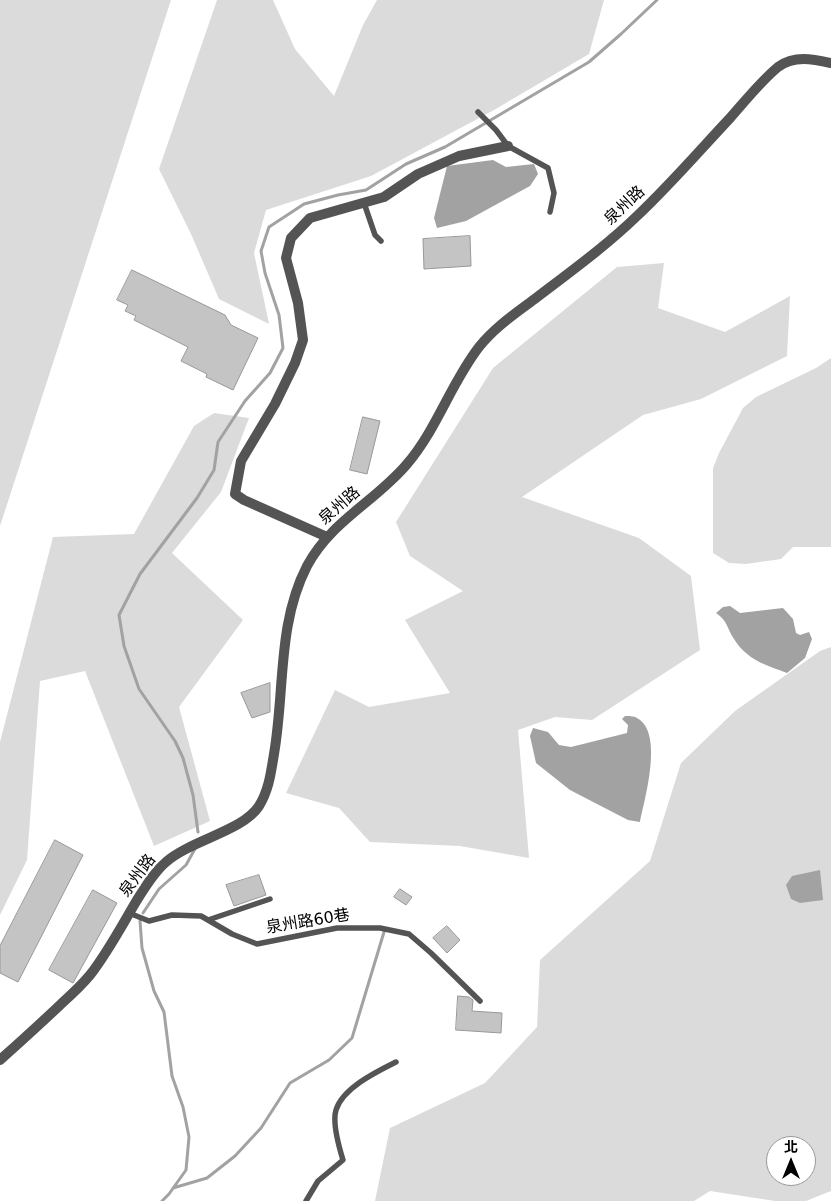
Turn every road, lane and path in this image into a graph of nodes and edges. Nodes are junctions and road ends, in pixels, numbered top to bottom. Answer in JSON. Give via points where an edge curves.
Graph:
{"nodes":[{"id":1,"x":831,"y":62,"type":"edge"},
{"id":2,"x":480,"y":114,"type":"dead end"},
{"id":3,"x":508,"y":146,"type":"junction"},
{"id":4,"x":364,"y":203,"type":"junction"},
{"id":5,"x":550,"y":212,"type":"dead end"},
{"id":6,"x":380,"y":241,"type":"dead end"},
{"id":7,"x":327,"y":537,"type":"junction"},
{"id":8,"x":270,"y":899,"type":"dead end"},
{"id":9,"x":130,"y":913,"type":"junction"},
{"id":10,"x":208,"y":920,"type":"junction"},
{"id":11,"x":480,"y":1001,"type":"dead end"},
{"id":12,"x":0,"y":1060,"type":"edge"},
{"id":13,"x":396,"y":1062,"type":"dead end"},
{"id":14,"x":306,"y":1201,"type":"edge"}],
"edges":[{"from":1,"to":7,"type":"street","name":"泉州路","via":[[796,59],[781,65],[636,218],[503,322],[477,350],[408,463]]},
{"from":2,"to":3,"type":"lane"},
{"from":3,"to":4,"type":"street","via":[[459,156],[418,174],[384,197]]},
{"from":3,"to":5,"type":"lane","via":[[548,168],[554,193]]},
{"from":4,"to":6,"type":"lane","via":[[374,235]]},
{"from":4,"to":7,"type":"street","via":[[310,218],[291,238],[286,258],[298,303],[303,340],[275,404],[241,461],[235,494]]},
{"from":7,"to":9,"type":"street","name":"泉州路","via":[[306,568],[294,598],[284,652],[281,709],[270,778],[257,809],[245,820],[191,845],[165,862]]},
{"from":8,"to":10,"type":"lane","name":"泉州路60巷"},
{"from":9,"to":10,"type":"lane","name":"泉州路60巷","via":[[149,921],[172,915],[201,916]]},
{"from":9,"to":12,"type":"street","name":"泉州路","via":[[88,978]]},
{"from":10,"to":11,"type":"lane","name":"泉州路60巷","via":[[257,944],[337,928],[380,928],[409,934]]},
{"from":13,"to":14,"type":"lane","via":[[349,1090],[336,1110],[336,1138],[343,1160],[318,1181]]}]}
